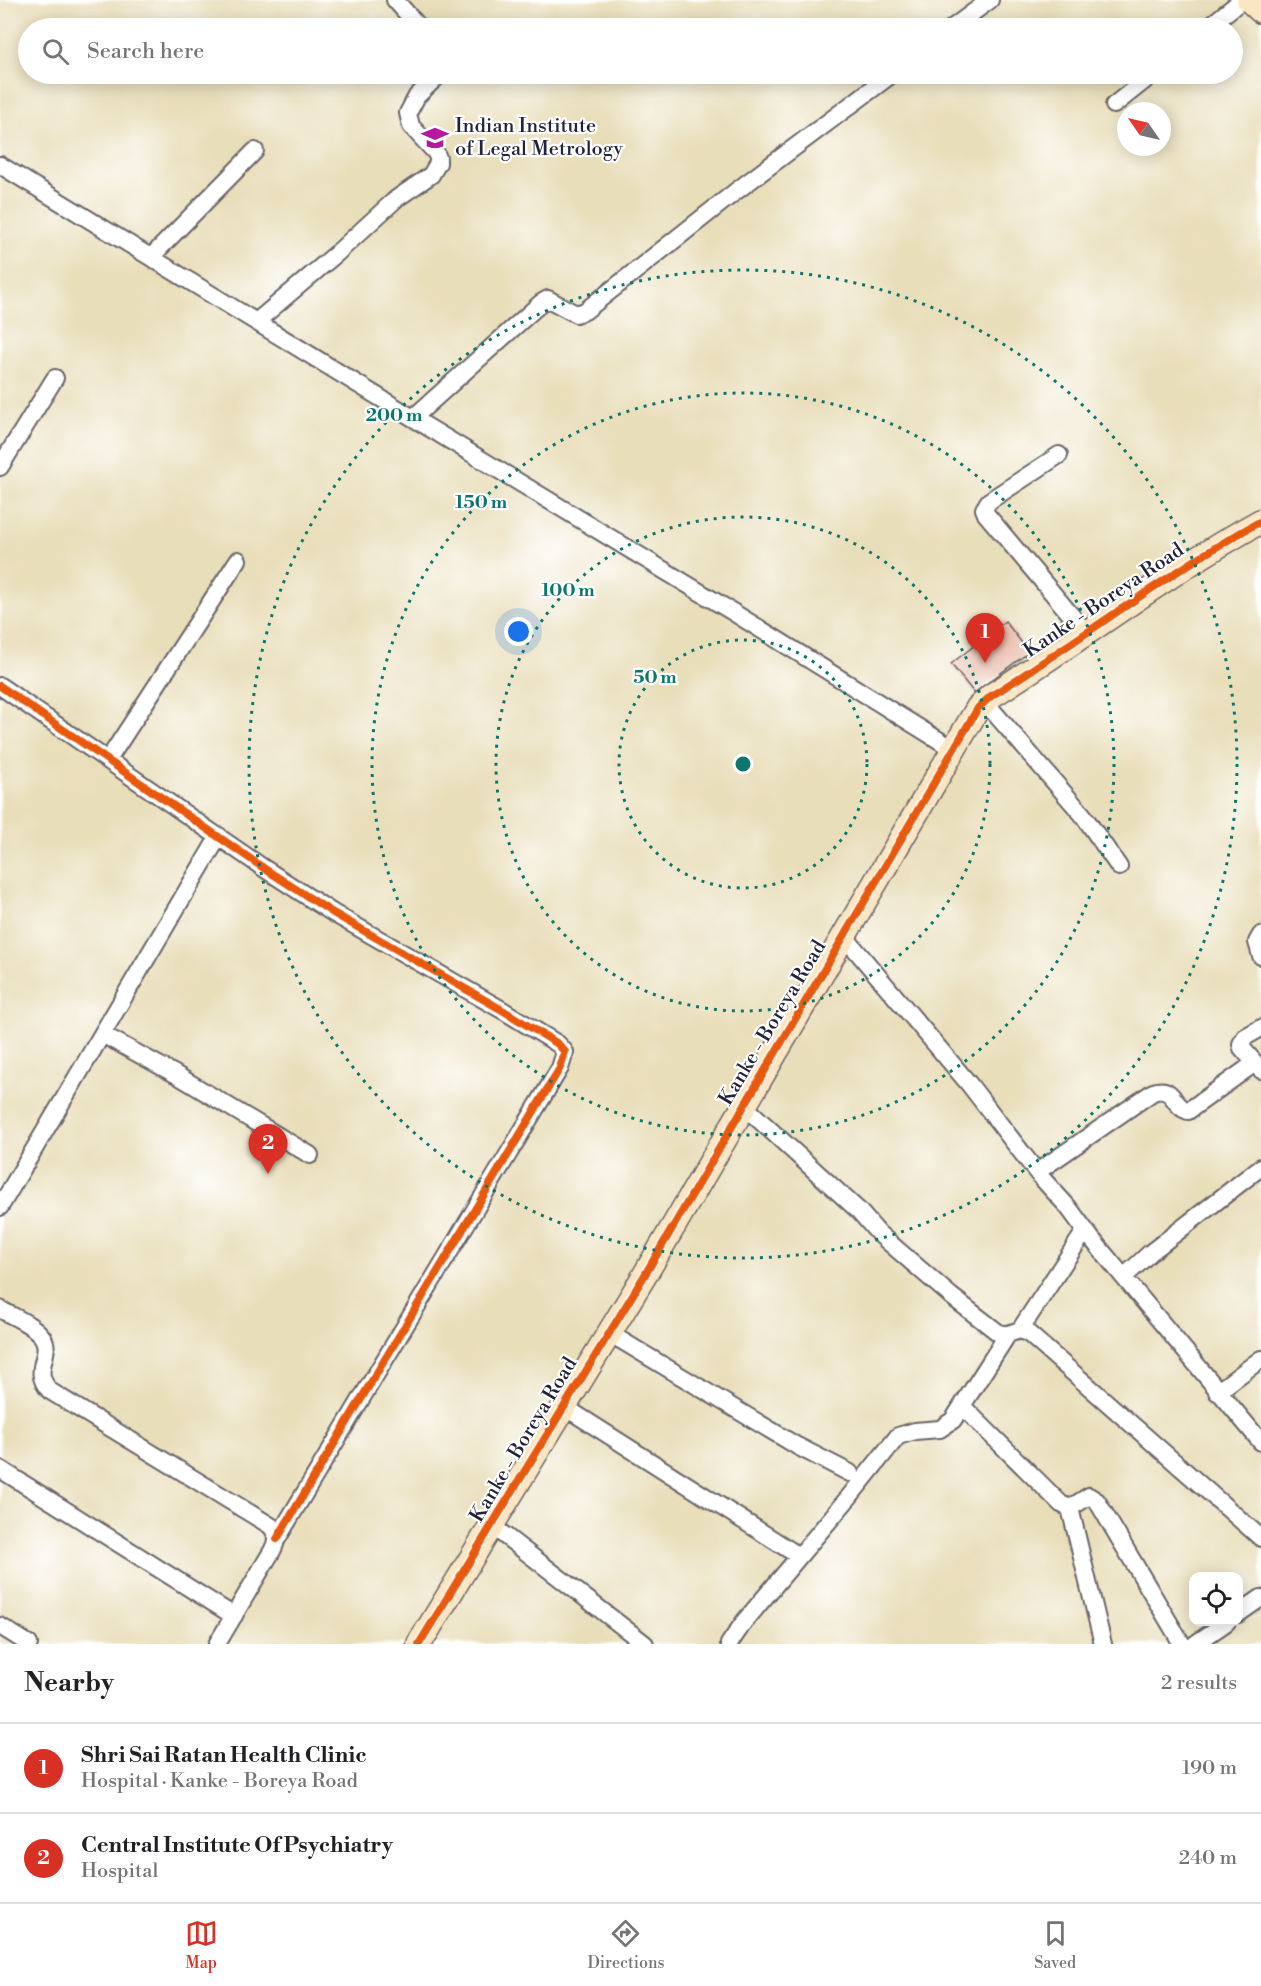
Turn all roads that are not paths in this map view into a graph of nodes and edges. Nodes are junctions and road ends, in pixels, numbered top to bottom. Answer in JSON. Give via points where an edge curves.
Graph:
{"nodes":[{"id":1,"x":395,"y":0,"type":"edge"},
{"id":2,"x":990,"y":0,"type":"edge"},
{"id":3,"x":1242,"y":0,"type":"edge"},
{"id":4,"x":1249,"y":0,"type":"edge"},
{"id":5,"x":1261,"y":11,"type":"edge"},
{"id":6,"x":411,"y":18,"type":"edge"},
{"id":7,"x":966,"y":18,"type":"edge"},
{"id":8,"x":1220,"y":18,"type":"edge"},
{"id":9,"x":430,"y":84,"type":"edge"},
{"id":10,"x":879,"y":84,"type":"edge"},
{"id":11,"x":1140,"y":84,"type":"edge"},
{"id":12,"x":1114,"y":105,"type":"dead end"},
{"id":13,"x":255,"y":151,"type":"dead end"},
{"id":14,"x":0,"y":165,"type":"edge"},
{"id":15,"x":151,"y":256,"type":"junction"},
{"id":16,"x":256,"y":322,"type":"junction"},
{"id":17,"x":55,"y":378,"type":"dead end"},
{"id":18,"x":412,"y":418,"type":"junction"},
{"id":19,"x":1059,"y":455,"type":"dead end"},
{"id":20,"x":0,"y":467,"type":"edge"},
{"id":21,"x":1261,"y":521,"type":"edge"},
{"id":22,"x":238,"y":560,"type":"dead end"},
{"id":23,"x":1086,"y":633,"type":"junction"},
{"id":24,"x":0,"y":686,"type":"edge"},
{"id":25,"x":985,"y":702,"type":"junction"},
{"id":26,"x":953,"y":749,"type":"junction"},
{"id":27,"x":108,"y":760,"type":"junction"},
{"id":28,"x":219,"y":836,"type":"junction"},
{"id":29,"x":1119,"y":867,"type":"dead end"},
{"id":30,"x":1261,"y":935,"type":"edge"},
{"id":31,"x":844,"y":936,"type":"junction"},
{"id":32,"x":1261,"y":956,"type":"edge"},
{"id":33,"x":1261,"y":1028,"type":"edge"},
{"id":34,"x":102,"y":1034,"type":"junction"},
{"id":35,"x":1258,"y":1066,"type":"edge"},
{"id":36,"x":743,"y":1105,"type":"junction"},
{"id":37,"x":310,"y":1155,"type":"dead end"},
{"id":38,"x":1261,"y":1167,"type":"edge"},
{"id":39,"x":1037,"y":1172,"type":"junction"},
{"id":40,"x":0,"y":1207,"type":"edge"},
{"id":41,"x":1085,"y":1231,"type":"junction"},
{"id":42,"x":1124,"y":1277,"type":"junction"},
{"id":43,"x":0,"y":1309,"type":"edge"},
{"id":44,"x":1014,"y":1332,"type":"junction"},
{"id":45,"x":609,"y":1333,"type":"junction"},
{"id":46,"x":1261,"y":1359,"type":"edge"},
{"id":47,"x":1217,"y":1392,"type":"junction"},
{"id":48,"x":563,"y":1406,"type":"junction"},
{"id":49,"x":962,"y":1406,"type":"junction"},
{"id":50,"x":1261,"y":1442,"type":"edge"},
{"id":51,"x":0,"y":1469,"type":"edge"},
{"id":52,"x":849,"y":1473,"type":"dead end"},
{"id":53,"x":1070,"y":1508,"type":"junction"},
{"id":54,"x":491,"y":1525,"type":"junction"},
{"id":55,"x":1261,"y":1538,"type":"edge"},
{"id":56,"x":277,"y":1539,"type":"junction"},
{"id":57,"x":799,"y":1556,"type":"junction"},
{"id":58,"x":1261,"y":1598,"type":"edge"},
{"id":59,"x":1243,"y":1611,"type":"edge"},
{"id":60,"x":234,"y":1616,"type":"junction"},
{"id":61,"x":0,"y":1626,"type":"edge"},
{"id":62,"x":1221,"y":1626,"type":"edge"},
{"id":63,"x":29,"y":1644,"type":"edge"},
{"id":64,"x":217,"y":1644,"type":"edge"},
{"id":65,"x":418,"y":1644,"type":"edge"},
{"id":66,"x":645,"y":1644,"type":"edge"},
{"id":67,"x":729,"y":1644,"type":"edge"},
{"id":68,"x":1103,"y":1644,"type":"edge"},
{"id":69,"x":1182,"y":1644,"type":"edge"},
{"id":70,"x":1195,"y":1644,"type":"edge"}],
"edges":[{"from":1,"to":6,"type":"street"},
{"from":2,"to":7,"type":"street"},
{"from":3,"to":8,"type":"street"},
{"from":4,"to":5,"type":"street"},
{"from":9,"to":16,"type":"street","via":[[408,113],[411,126],[438,158],[431,175],[396,199]]},
{"from":10,"to":18,"type":"street","via":[[585,310],[576,314],[548,300],[541,303]]},
{"from":11,"to":12,"type":"street"},
{"from":13,"to":15,"type":"street"},
{"from":14,"to":15,"type":"street"},
{"from":15,"to":16,"type":"street"},
{"from":16,"to":18,"type":"street"},
{"from":17,"to":20,"type":"street"},
{"from":18,"to":26,"type":"street"},
{"from":19,"to":23,"type":"street","via":[[989,501],[984,509]]},
{"from":21,"to":23,"type":"street","name":"Kanke - Boreya Road"},
{"from":22,"to":27,"type":"street"},
{"from":23,"to":25,"type":"street","name":"Kanke - Boreya Road"},
{"from":24,"to":27,"type":"street"},
{"from":25,"to":26,"type":"street","name":"Kanke - Boreya Road"},
{"from":25,"to":29,"type":"street","via":[[1083,815]]},
{"from":26,"to":31,"type":"street","name":"Kanke - Boreya Road"},
{"from":27,"to":28,"type":"street"},
{"from":28,"to":34,"type":"street"},
{"from":28,"to":56,"type":"street","via":[[333,913],[504,1011],[566,1052],[560,1068]]},
{"from":30,"to":32,"type":"street","via":[[1257,942]]},
{"from":31,"to":36,"type":"street","name":"Kanke - Boreya Road"},
{"from":31,"to":39,"type":"street","via":[[969,1084]]},
{"from":33,"to":35,"type":"street","via":[[1241,1044]]},
{"from":34,"to":37,"type":"street"},
{"from":34,"to":40,"type":"street"},
{"from":35,"to":39,"type":"street","via":[[1188,1111],[1166,1091],[1153,1092]]},
{"from":36,"to":44,"type":"street","via":[[910,1262],[1000,1334]]},
{"from":36,"to":45,"type":"street","name":"Kanke - Boreya Road"},
{"from":38,"to":42,"type":"street"},
{"from":39,"to":41,"type":"street"},
{"from":41,"to":42,"type":"street"},
{"from":41,"to":44,"type":"street"},
{"from":42,"to":47,"type":"street"},
{"from":43,"to":56,"type":"street","via":[[41,1335],[45,1347],[42,1380],[50,1391],[271,1527]]},
{"from":44,"to":49,"type":"street"},
{"from":44,"to":55,"type":"street","via":[[1029,1334]]},
{"from":45,"to":48,"type":"street","name":"Kanke - Boreya Road"},
{"from":45,"to":52,"type":"street"},
{"from":46,"to":47,"type":"street"},
{"from":47,"to":50,"type":"street"},
{"from":48,"to":54,"type":"street","name":"Kanke - Boreya Road"},
{"from":48,"to":57,"type":"street"},
{"from":49,"to":53,"type":"street","via":[[1050,1494]]},
{"from":49,"to":57,"type":"street","via":[[953,1420],[940,1429],[898,1436]]},
{"from":51,"to":60,"type":"street"},
{"from":53,"to":68,"type":"street"},
{"from":53,"to":69,"type":"street","via":[[1085,1497],[1097,1501]]},
{"from":54,"to":65,"type":"street","name":"Kanke - Boreya Road"},
{"from":54,"to":66,"type":"street"},
{"from":56,"to":60,"type":"street"},
{"from":57,"to":67,"type":"street"},
{"from":58,"to":59,"type":"street"},
{"from":60,"to":64,"type":"street"},
{"from":61,"to":63,"type":"street"},
{"from":62,"to":70,"type":"street"}]}
